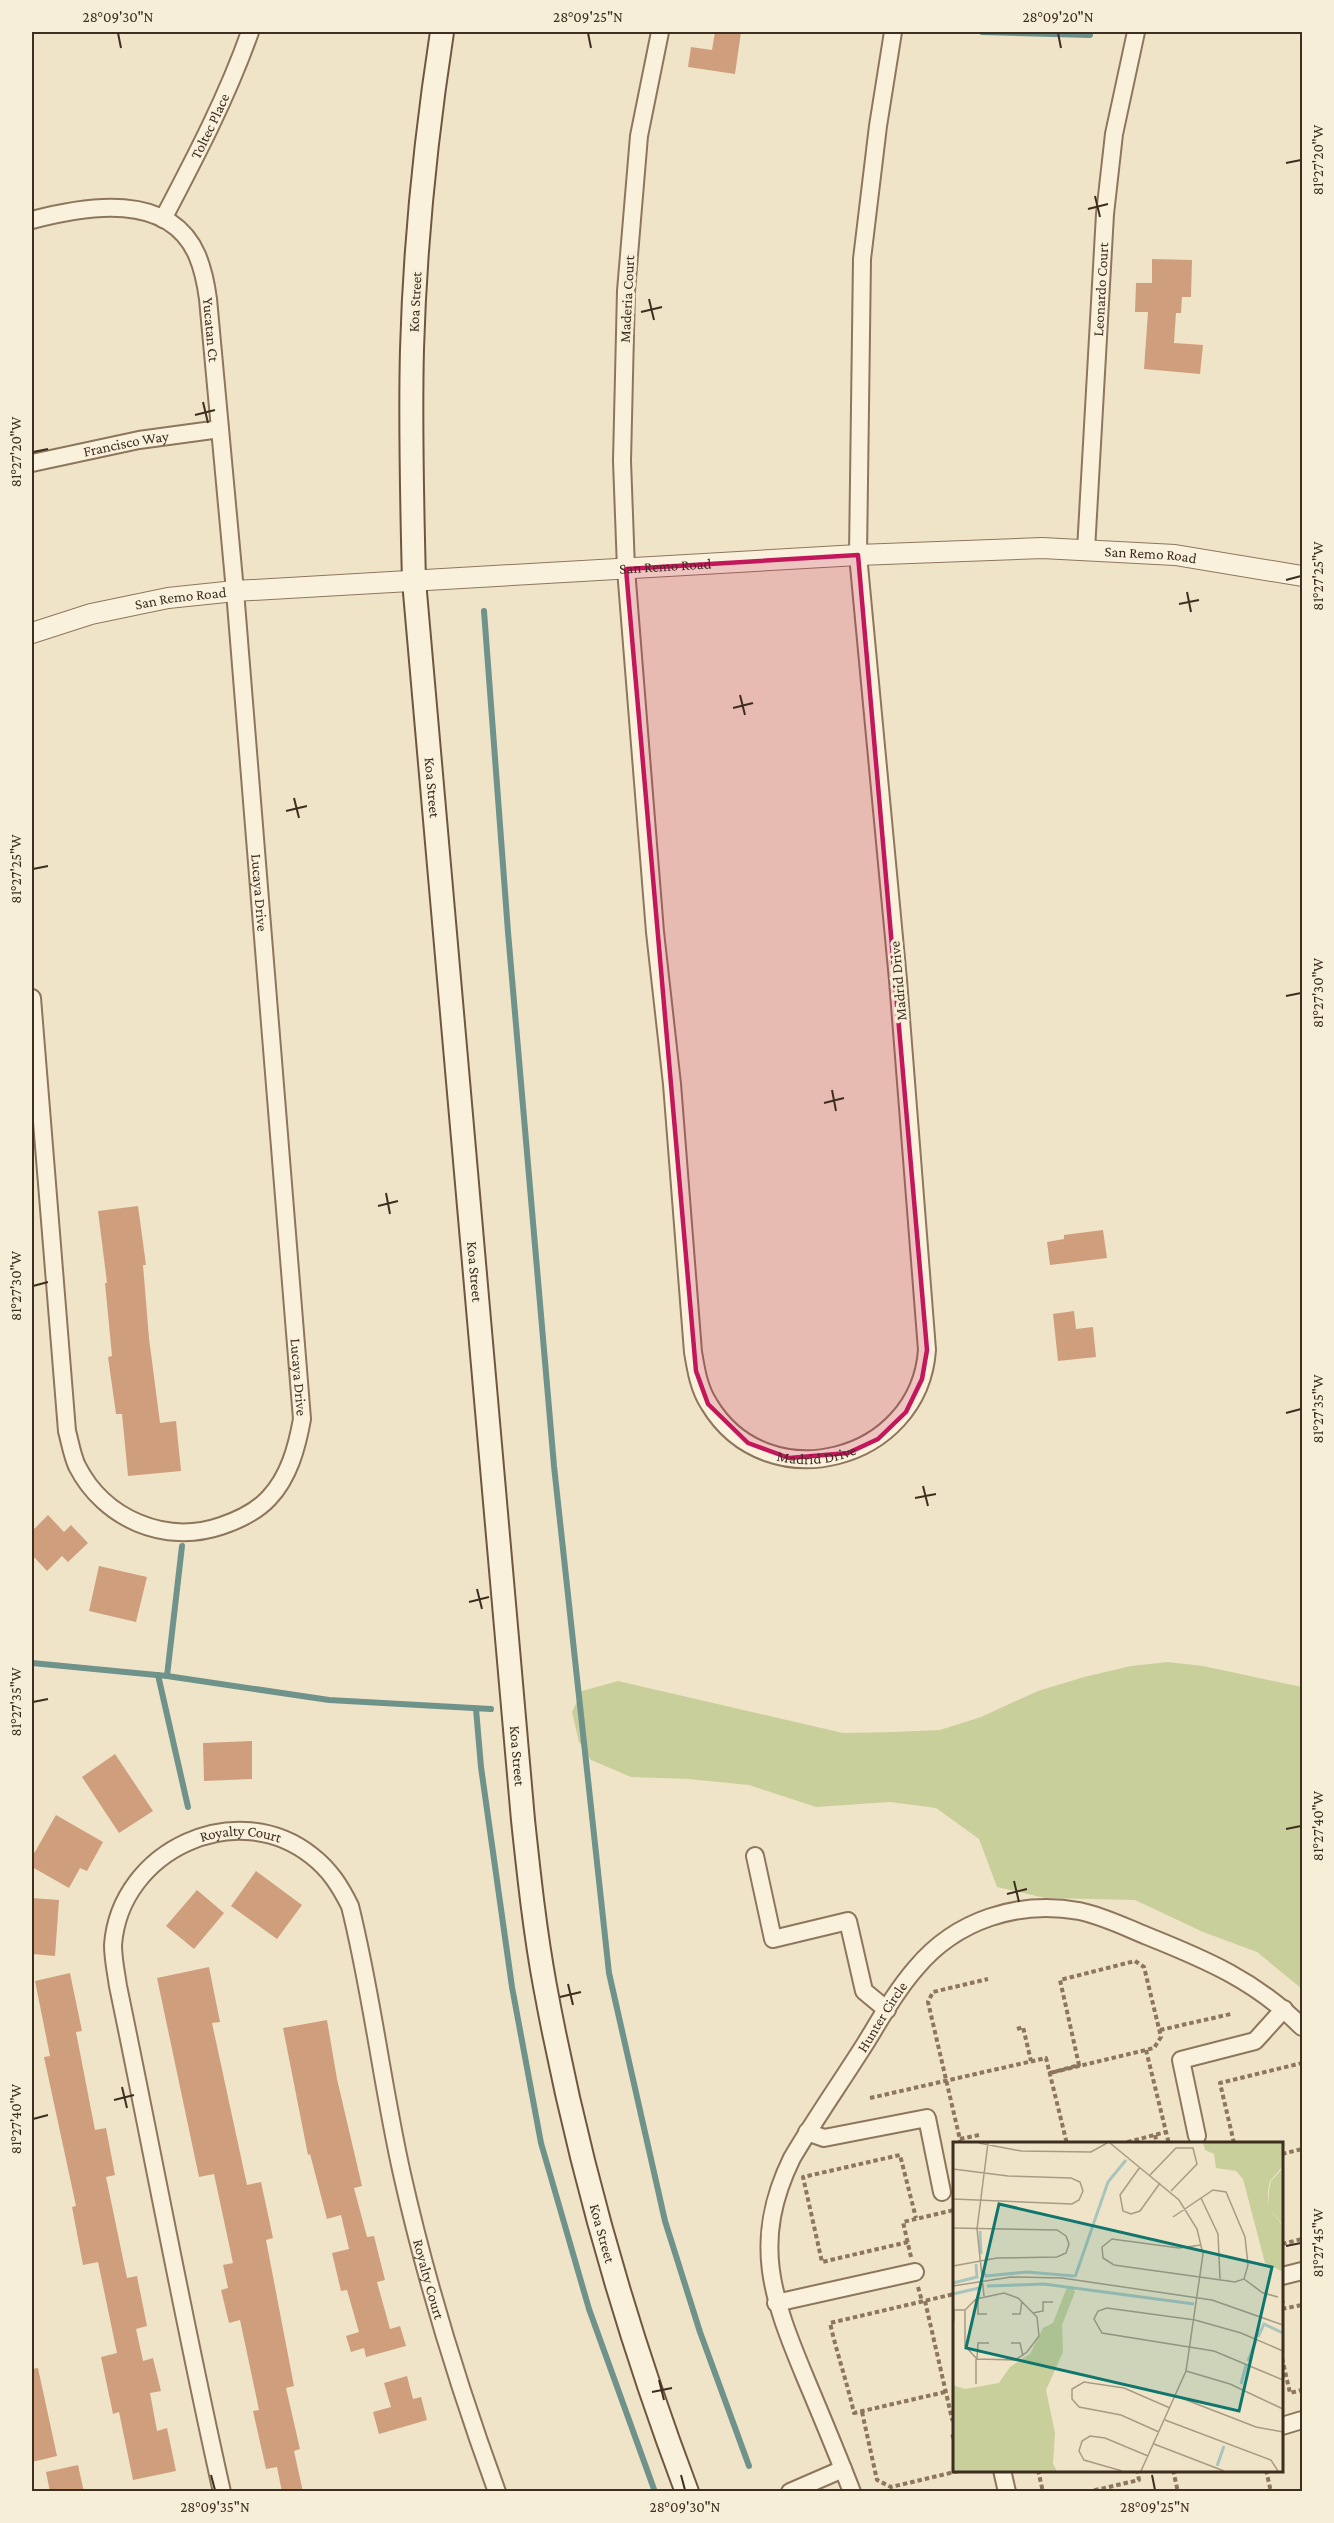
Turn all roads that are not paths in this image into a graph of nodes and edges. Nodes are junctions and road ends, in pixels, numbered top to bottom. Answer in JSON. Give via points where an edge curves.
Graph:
{"nodes":[{"id":1,"x":250,"y":32,"type":"edge"},
{"id":2,"x":442,"y":32,"type":"edge"},
{"id":3,"x":660,"y":32,"type":"edge"},
{"id":4,"x":893,"y":32,"type":"edge"},
{"id":5,"x":1136,"y":32,"type":"edge"},
{"id":6,"x":163,"y":219,"type":"junction"},
{"id":7,"x":32,"y":220,"type":"edge"},
{"id":8,"x":220,"y":429,"type":"junction"},
{"id":9,"x":32,"y":463,"type":"edge"},
{"id":10,"x":1086,"y":550,"type":"junction"},
{"id":11,"x":858,"y":555,"type":"junction"},
{"id":12,"x":626,"y":569,"type":"junction"},
{"id":13,"x":1302,"y":576,"type":"edge"},
{"id":14,"x":414,"y":581,"type":"junction"},
{"id":15,"x":235,"y":591,"type":"junction"},
{"id":16,"x":32,"y":633,"type":"edge"},
{"id":17,"x":32,"y":998,"type":"edge"},
{"id":18,"x":755,"y":1856,"type":"dead end"},
{"id":19,"x":1284,"y":2009,"type":"junction"},
{"id":20,"x":886,"y":2010,"type":"junction"},
{"id":21,"x":1302,"y":2027,"type":"edge"},
{"id":22,"x":807,"y":2132,"type":"junction"},
{"id":23,"x":1197,"y":2136,"type":"dead end"},
{"id":24,"x":942,"y":2192,"type":"dead end"},
{"id":25,"x":1302,"y":2271,"type":"edge"},
{"id":26,"x":915,"y":2272,"type":"road end"},
{"id":27,"x":1283,"y":2276,"type":"edge"},
{"id":28,"x":776,"y":2303,"type":"junction"},
{"id":29,"x":1302,"y":2420,"type":"edge"},
{"id":30,"x":1283,"y":2425,"type":"edge"},
{"id":31,"x":843,"y":2469,"type":"junction"},
{"id":32,"x":1002,"y":2472,"type":"edge"},
{"id":33,"x":222,"y":2492,"type":"edge"},
{"id":34,"x":497,"y":2492,"type":"edge"},
{"id":35,"x":687,"y":2492,"type":"edge"},
{"id":36,"x":790,"y":2492,"type":"edge"},
{"id":37,"x":852,"y":2492,"type":"edge"},
{"id":38,"x":1007,"y":2492,"type":"edge"}],
"edges":[{"from":1,"to":6,"type":"street","name":"Toltec Place","via":[[211,127]]},
{"from":2,"to":14,"type":"main road","name":"Koa Street","via":[[420,211],[412,349]]},
{"from":3,"to":12,"type":"street","name":"Maderia Court","via":[[639,136],[626,291],[622,461]]},
{"from":4,"to":11,"type":"street","via":[[862,259]]},
{"from":5,"to":10,"type":"street","name":"Leonardo Court","via":[[1114,134],[1105,214]]},
{"from":6,"to":7,"type":"street","name":"Yucatan Ct","via":[[149,212],[99,207]]},
{"from":6,"to":8,"type":"street","name":"Yucatan Ct","via":[[186,238],[205,277]]},
{"from":8,"to":9,"type":"street","name":"Francisco Way","via":[[139,440]]},
{"from":8,"to":15,"type":"street","name":"Yucatan Ct"},
{"from":10,"to":11,"type":"street","name":"San Remo Road"},
{"from":10,"to":13,"type":"street","name":"San Remo Road","via":[[1175,555]]},
{"from":11,"to":12,"type":"street","name":"San Remo Road"},
{"from":11,"to":12,"type":"street","name":"Madrid Drive","via":[[897,962],[927,1350],[917,1392],[893,1426],[859,1449],[814,1459],[773,1454],[741,1438],[708,1404],[696,1371]]},
{"from":12,"to":14,"type":"street","name":"San Remo Road"},
{"from":14,"to":15,"type":"street","name":"San Remo Road"},
{"from":14,"to":35,"type":"main road","name":"Koa Street","via":[[533,1908],[544,1984],[588,2180],[636,2347]]},
{"from":15,"to":16,"type":"street","name":"San Remo Road","via":[[168,598],[91,614]]},
{"from":15,"to":17,"type":"street","name":"Lucaya Drive","via":[[302,1419],[293,1457],[278,1486],[256,1509],[231,1522],[184,1533],[144,1527],[105,1502],[76,1464],[67,1431]]},
{"from":18,"to":20,"type":"street","via":[[773,1939],[848,1921],[864,1991]]},
{"from":19,"to":20,"type":"street","name":"Hunter Circle","via":[[1247,1982],[1204,1959],[1091,1914],[1048,1908],[1007,1912],[958,1931],[916,1967]]},
{"from":19,"to":21,"type":"street","name":"Hunter Circle"},
{"from":19,"to":23,"type":"street","via":[[1255,2041],[1180,2060]]},
{"from":20,"to":22,"type":"street","name":"Hunter Circle"},
{"from":22,"to":24,"type":"street","via":[[824,2139],[927,2118]]},
{"from":22,"to":28,"type":"street","name":"Hunter Circle","via":[[785,2173],[773,2217],[769,2265]]},
{"from":25,"to":27,"type":"street"},
{"from":26,"to":28,"type":"street"},
{"from":28,"to":31,"type":"street","name":"Hunter Circle"},
{"from":29,"to":30,"type":"street"},
{"from":31,"to":36,"type":"street"},
{"from":31,"to":37,"type":"street","name":"Hunter Circle"},
{"from":32,"to":38,"type":"street"},
{"from":33,"to":34,"type":"street","name":"Royalty Court","via":[[188,2344],[113,1946],[128,1898],[145,1871],[176,1848],[199,1838],[236,1831],[274,1837],[310,1854],[327,1869],[350,1906],[421,2252]]}]}
